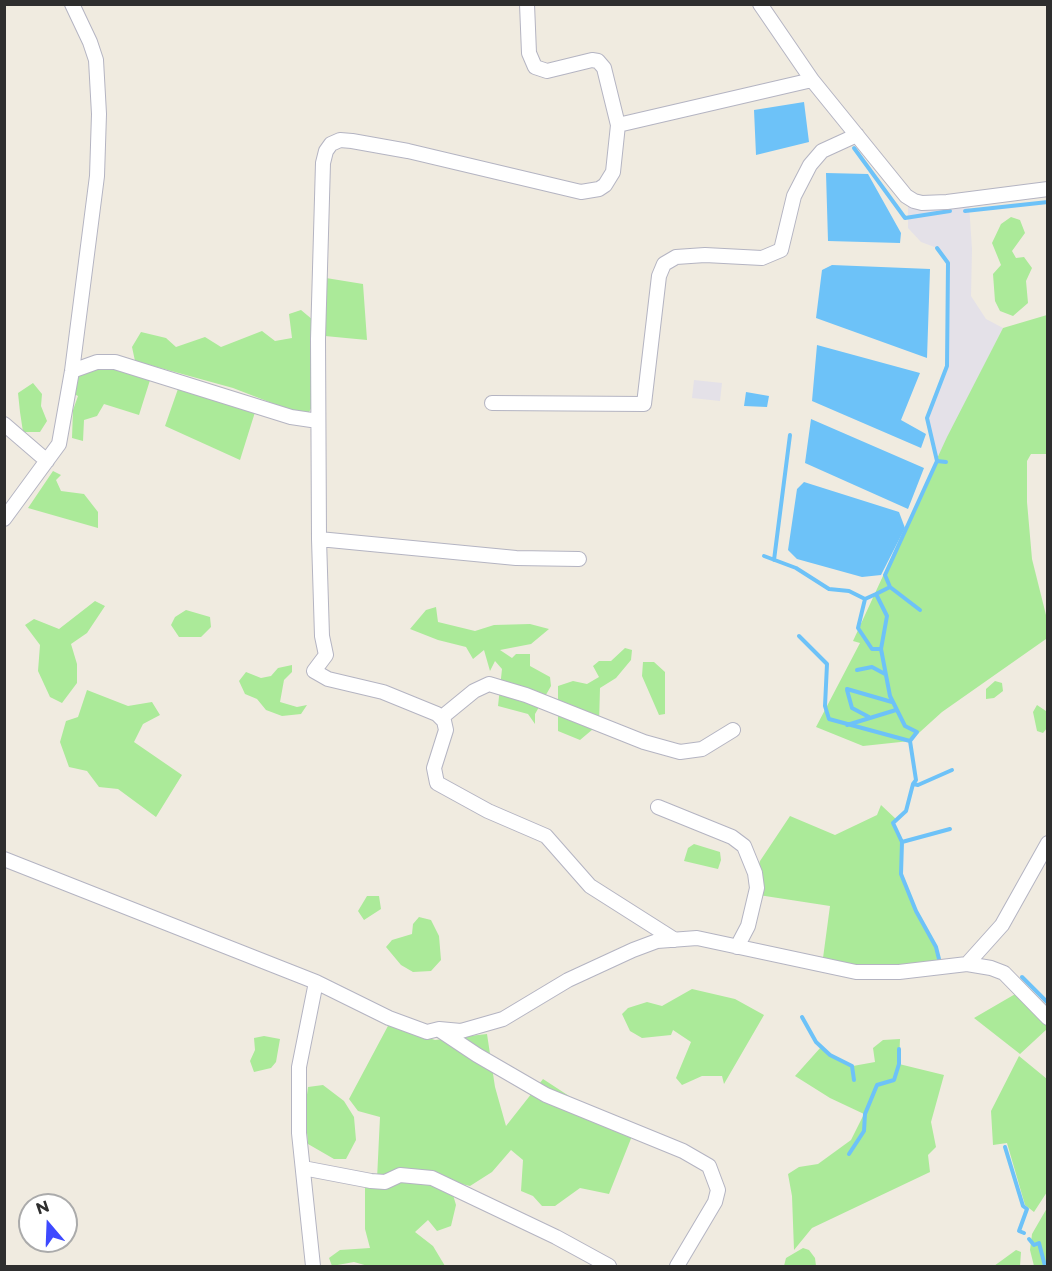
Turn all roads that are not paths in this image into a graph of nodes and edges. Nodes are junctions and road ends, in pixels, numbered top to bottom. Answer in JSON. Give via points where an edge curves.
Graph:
{"nodes":[{"id":1,"x":72,"y":4,"type":"edge"},
{"id":2,"x":527,"y":4,"type":"edge"},
{"id":3,"x":760,"y":4,"type":"edge"},
{"id":4,"x":812,"y":80,"type":"junction"},
{"id":5,"x":618,"y":125,"type":"junction"},
{"id":6,"x":857,"y":135,"type":"junction"},
{"id":7,"x":1047,"y":189,"type":"edge"},
{"id":8,"x":72,"y":371,"type":"junction"},
{"id":9,"x":492,"y":403,"type":"dead end"},
{"id":10,"x":318,"y":421,"type":"junction"},
{"id":11,"x":4,"y":424,"type":"edge"},
{"id":12,"x":47,"y":461,"type":"junction"},
{"id":13,"x":4,"y":519,"type":"edge"},
{"id":14,"x":319,"y":538,"type":"junction"},
{"id":15,"x":579,"y":559,"type":"dead end"},
{"id":16,"x":441,"y":718,"type":"junction"},
{"id":17,"x":732,"y":730,"type":"dead end"},
{"id":18,"x":658,"y":807,"type":"dead end"},
{"id":19,"x":1047,"y":843,"type":"edge"},
{"id":20,"x":4,"y":860,"type":"edge"},
{"id":21,"x":675,"y":940,"type":"junction"},
{"id":22,"x":737,"y":947,"type":"junction"},
{"id":23,"x":967,"y":964,"type":"junction"},
{"id":24,"x":316,"y":981,"type":"junction"},
{"id":25,"x":1047,"y":1018,"type":"edge"},
{"id":26,"x":439,"y":1029,"type":"junction"},
{"id":27,"x":303,"y":1168,"type":"junction"},
{"id":28,"x":313,"y":1266,"type":"edge"},
{"id":29,"x":609,"y":1266,"type":"edge"},
{"id":30,"x":677,"y":1266,"type":"edge"}],
"edges":[{"from":1,"to":8,"type":"street","via":[[96,60],[99,114],[97,176]]},
{"from":2,"to":5,"type":"street","via":[[529,53],[536,67],[547,71],[598,60],[604,68]]},
{"from":3,"to":4,"type":"street"},
{"from":4,"to":5,"type":"street"},
{"from":4,"to":6,"type":"street"},
{"from":5,"to":10,"type":"street","via":[[613,172],[605,185],[581,192],[408,150],[340,140],[331,144],[323,163]]},
{"from":6,"to":7,"type":"street","via":[[906,196],[922,203]]},
{"from":6,"to":9,"type":"street","via":[[822,151],[810,165],[794,196],[781,250],[762,258],[705,255],[676,257],[664,264],[659,276],[644,404]]},
{"from":8,"to":10,"type":"street","via":[[87,364],[115,362],[291,417]]},
{"from":8,"to":12,"type":"street","via":[[59,444]]},
{"from":10,"to":14,"type":"street"},
{"from":11,"to":12,"type":"street"},
{"from":12,"to":13,"type":"street"},
{"from":14,"to":15,"type":"street","via":[[516,558]]},
{"from":14,"to":16,"type":"street","via":[[326,655],[314,671],[328,679],[383,692]]},
{"from":16,"to":17,"type":"street","via":[[489,684],[680,752],[702,749]]},
{"from":16,"to":21,"type":"street","via":[[446,730],[434,768],[437,783],[546,836],[590,886]]},
{"from":18,"to":22,"type":"street","via":[[732,837],[744,846],[757,888],[748,926]]},
{"from":19,"to":23,"type":"street","via":[[1005,920]]},
{"from":20,"to":24,"type":"street"},
{"from":21,"to":22,"type":"street","via":[[706,939]]},
{"from":21,"to":26,"type":"street","via":[[657,941],[633,950],[568,980],[503,1019],[461,1031]]},
{"from":22,"to":23,"type":"street","via":[[856,972],[899,972]]},
{"from":23,"to":25,"type":"street","via":[[1005,974]]},
{"from":24,"to":26,"type":"street","via":[[408,1026],[427,1032]]},
{"from":24,"to":27,"type":"street","via":[[299,1067]]},
{"from":26,"to":30,"type":"street","via":[[546,1095],[683,1151],[709,1166],[718,1190],[715,1202]]},
{"from":27,"to":28,"type":"street"},
{"from":27,"to":29,"type":"street","via":[[370,1181],[385,1182],[400,1175],[432,1178]]}]}
